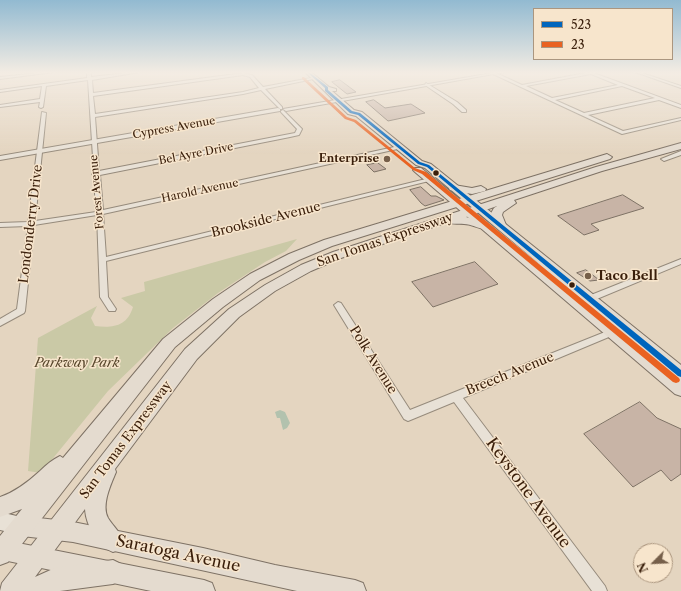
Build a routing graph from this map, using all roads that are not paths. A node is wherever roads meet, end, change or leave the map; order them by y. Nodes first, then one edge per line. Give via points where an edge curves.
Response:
1 (341, 99) edge
2 (42, 100) joint
3 (91, 100) edge
4 (200, 100) edge
5 (273, 100) edge
6 (338, 100) edge
7 (450, 100) edge
8 (550, 100) edge
9 (655, 100) edge
10 (660, 100) edge
11 (0, 106) edge
12 (681, 107) edge
13 (282, 110) junction
14 (464, 111) dead end
15 (583, 115) junction
16 (92, 116) junction
17 (681, 119) edge
18 (681, 137) edge
19 (93, 142) junction
20 (681, 146) edge
21 (399, 148) junction
22 (40, 151) junction
23 (681, 153) edge
24 (0, 158) edge
25 (664, 159) dead end
26 (419, 163) junction
27 (96, 174) junction
28 (430, 180) junction
29 (527, 181) junction
30 (547, 186) junction
31 (462, 201) junction
32 (100, 213) junction
33 (32, 224) junction
34 (0, 225) edge
35 (500, 225) junction
36 (486, 226) junction
37 (404, 233) junction
38 (102, 260) junction
39 (681, 261) edge
40 (564, 290) junction
41 (589, 299) junction
42 (338, 304) dead end
43 (112, 309) dead end
44 (0, 323) edge
45 (613, 332) junction
46 (646, 345) junction
47 (681, 374) edge
48 (681, 389) edge
49 (456, 396) junction
50 (408, 416) joint
51 (124, 442) junction
52 (80, 452) junction
53 (0, 507) edge
54 (0, 521) edge
55 (22, 526) junction
56 (56, 531) junction
57 (113, 541) junction
58 (1, 551) edge
59 (36, 557) junction
60 (113, 572) junction
61 (10, 591) edge
62 (32, 591) edge
63 (204, 591) edge
64 (355, 591) edge
65 (600, 591) edge

1 - 21 main road via 351,112 359,114
2 - 11 street
2 - 22 street, Londonderry Drive
3 - 16 street, Forest Avenue
4 - 16 street
5 - 13 street
6 - 13 street, Cypress Avenue
7 - 14 street
8 - 15 street
9 - 15 street
10 - 12 street
13 - 19 street, Cypress Avenue
13 - 27 street, Bel Ayre Drive via 300,129 297,134
15 - 17 street via 617,132 626,133
16 - 19 street, Forest Avenue
18 - 29 highway, San Tomas Expressway
19 - 22 street, Cypress Avenue
19 - 27 street, Forest Avenue
20 - 30 highway, San Tomas Expressway
21 - 26 main road
21 - 32 street, Harold Avenue
22 - 24 street, Cypress Avenue
22 - 33 street, Londonderry Drive
23 - 25 street
26 - 28 main road via 418,169
26 - 31 main road via 428,166
27 - 32 street, Forest Avenue
28 - 31 main road
28 - 38 street, Brookside Avenue
29 - 31 highway, San Tomas Expressway
29 - 31 highway via 514,181 472,191
30 - 31 highway, San Tomas Expressway
30 - 35 highway via 533,195 501,208 496,215
31 - 35 main road
31 - 36 main road
31 - 37 highway, San Tomas Expressway
31 - 52 highway, San Tomas Expressway via 328,243 255,277 169,343
32 - 33 street, Harold Avenue
32 - 38 street, Forest Avenue
33 - 34 street, Harold Avenue
33 - 44 street, Londonderry Drive via 21,311
35 - 41 main road
36 - 37 highway via 463,220
36 - 40 main road
37 - 51 highway, San Tomas Expressway via 306,268 270,288 234,313 191,354
38 - 43 street, Forest Avenue via 104,297
39 - 41 street
40 - 41 main road
40 - 45 main road
41 - 46 main road
42 - 50 street, Polk Avenue
45 - 46 main road
45 - 48 main road
45 - 49 street, Breech Avenue
46 - 47 main road
49 - 50 street, Breech Avenue
49 - 65 street, Keystone Avenue
51 - 56 highway, San Tomas Expressway
51 - 57 highway via 110,464 96,502 97,518
52 - 53 highway via 64,462 24,496
52 - 55 highway, San Tomas Expressway
54 - 55 main road, Saratoga Avenue
55 - 56 main road, Saratoga Avenue
55 - 58 highway, San Tomas Expressway
56 - 57 main road, Saratoga Avenue
56 - 59 highway, San Tomas Expressway
57 - 64 main road, Saratoga Avenue
58 - 59 main road
59 - 60 main road
59 - 61 highway, San Tomas Expressway
60 - 62 highway via 55,580
60 - 63 main road

